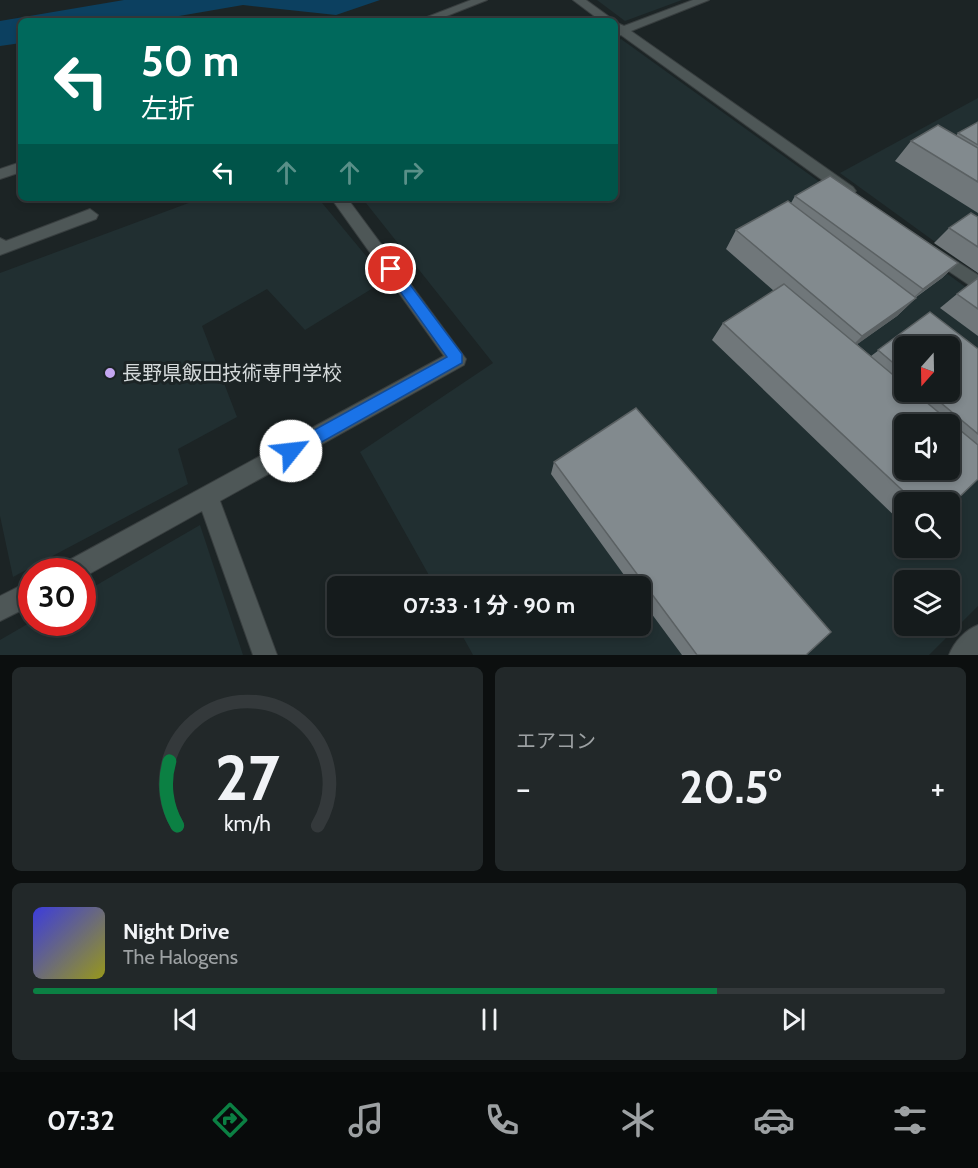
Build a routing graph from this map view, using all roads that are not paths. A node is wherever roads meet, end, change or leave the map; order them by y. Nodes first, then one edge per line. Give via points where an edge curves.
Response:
1 (481, 0) edge
2 (579, 0) edge
3 (703, 0) edge
4 (431, 18) edge
5 (605, 18) edge
6 (618, 29) edge
7 (18, 168) edge
8 (0, 174) edge
9 (341, 201) edge
10 (863, 202) edge
11 (90, 216) dead end
12 (920, 243) edge
13 (1, 248) edge
14 (978, 284) edge
15 (208, 497) junction
16 (96, 558) edge
17 (18, 599) edge
18 (0, 609) edge
19 (978, 637) edge
20 (265, 655) edge
21 (961, 655) edge

1 - 4 street
2 - 5 street
3 - 6 street
6 - 10 street
7 - 8 street
9 - 15 street via 457,358
11 - 13 street
12 - 14 street
15 - 16 street
15 - 20 street
17 - 18 street
19 - 21 street

